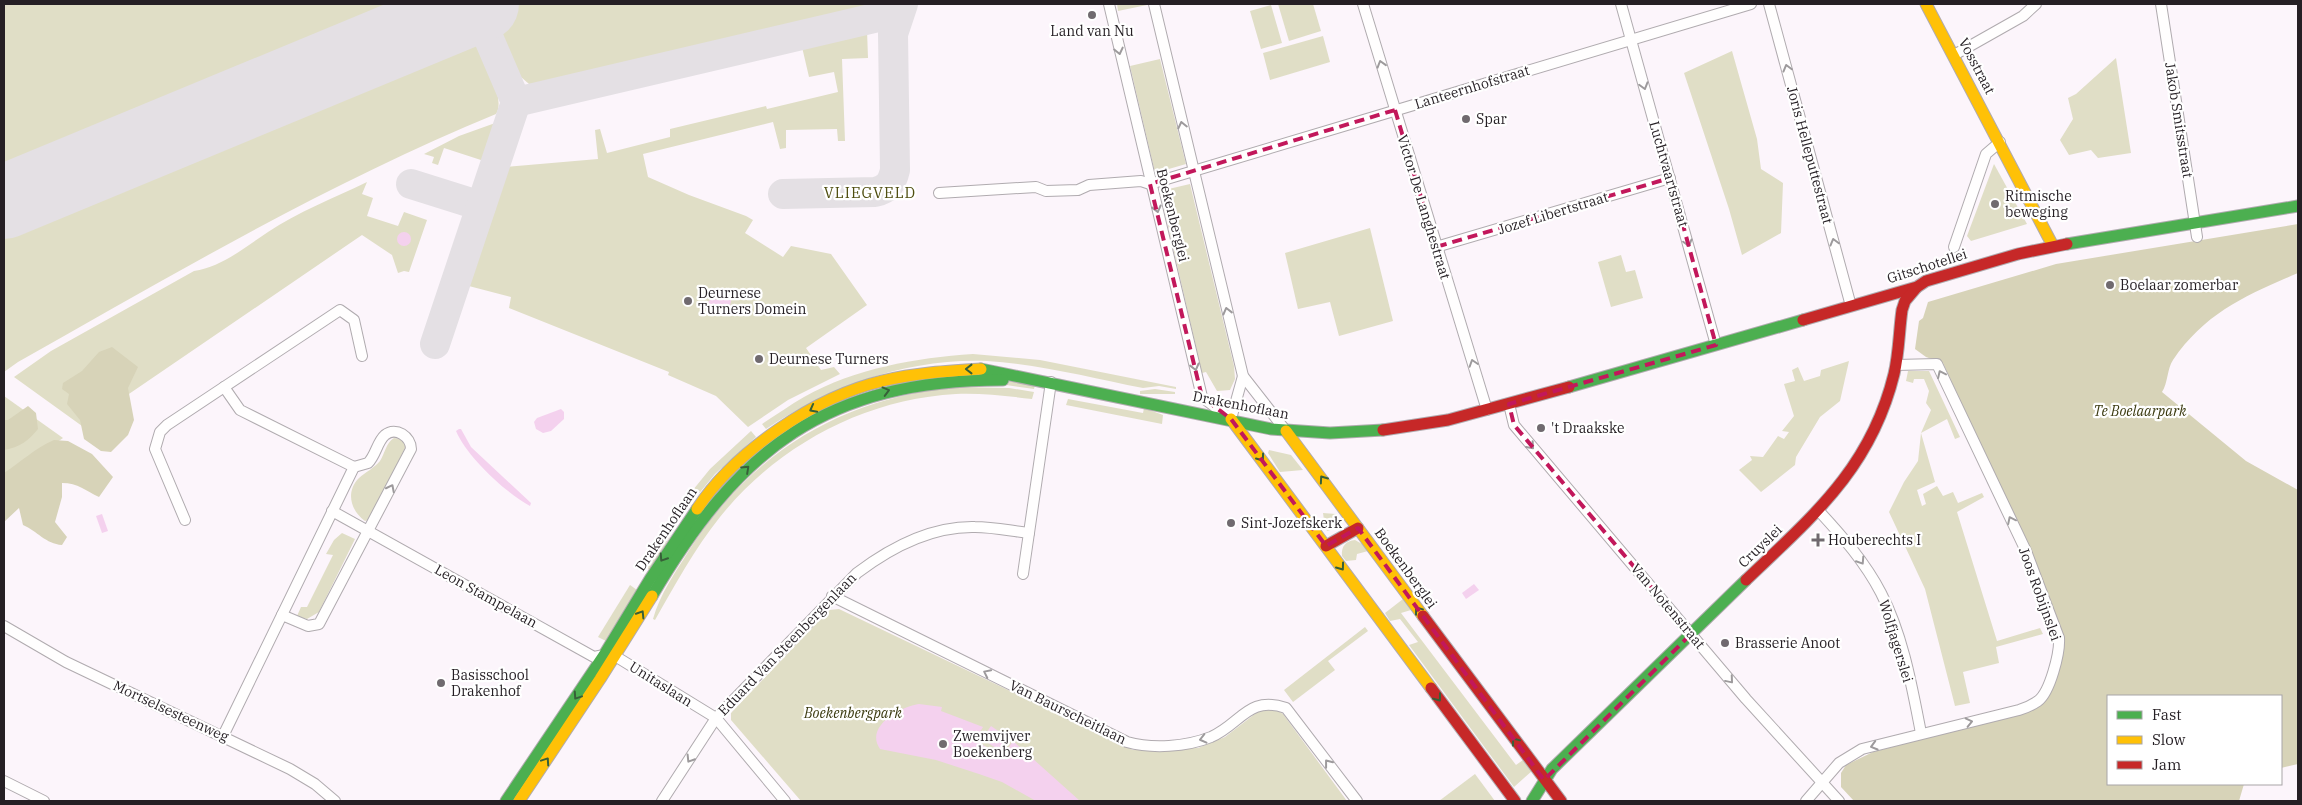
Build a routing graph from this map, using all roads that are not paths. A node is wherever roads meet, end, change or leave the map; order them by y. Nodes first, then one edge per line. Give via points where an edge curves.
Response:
1 (1109, 4) edge
2 (1154, 4) edge
3 (1363, 4) edge
4 (1621, 4) edge
5 (1751, 4) edge
6 (1769, 4) edge
7 (1926, 4) edge
8 (2036, 4) edge
9 (2161, 4) edge
10 (1630, 40) junction
11 (1954, 55) junction
12 (1395, 110) junction
13 (2000, 142) junction
14 (1193, 173) junction
15 (1670, 178) junction
16 (1150, 184) junction
17 (939, 193) dead end
18 (2298, 206) edge
19 (2195, 223) junction
20 (2197, 237) dead end
21 (2053, 246) junction
22 (1954, 247) dead end
23 (1436, 248) junction
24 (1917, 287) junction
25 (1851, 306) junction
26 (1716, 345) junction
27 (362, 356) dead end
28 (1896, 365) junction
29 (1243, 376) junction
30 (1051, 382) junction
31 (1573, 386) joint
32 (224, 388) junction
33 (1509, 404) junction
34 (1487, 410) junction
35 (1231, 420) junction
36 (1286, 431) junction
37 (354, 467) junction
38 (1818, 510) junction
39 (332, 511) junction
40 (185, 520) dead end
41 (1358, 528) junction
42 (369, 532) junction
43 (1029, 533) junction
44 (1326, 546) junction
45 (1023, 574) dead end
46 (832, 596) junction
47 (282, 615) junction
48 (4, 626) edge
49 (1691, 634) junction
50 (610, 655) junction
51 (716, 718) junction
52 (1921, 733) junction
53 (223, 736) junction
54 (1544, 780) junction
55 (4, 781) edge
56 (1821, 783) junction
57 (44, 801) edge
58 (335, 801) edge
59 (506, 801) edge
60 (519, 801) edge
61 (662, 801) edge
62 (785, 801) edge
63 (1357, 801) edge
64 (1515, 801) edge
65 (1532, 801) edge
66 (1560, 801) edge
67 (1806, 801) edge
68 (1839, 801) edge

1 -> 16 street, Boekenberglei
14 -> 2 street, Boekenberglei
12 -> 3 street, Victor De Langhestraat
4 - 10 street, Luchtvaartstraat
5 - 10 street, Lanteernhofstraat
25 -> 6 street, Joris Helleputtestraat
7 - 11 street, Vosstraat
8 - 11 street via 2023,16
9 - 19 street, Jakob Smitsstraat
10 - 12 street, Lanteernhofstraat
10 -> 15 street, Luchtvaartstraat
11 - 13 street, Vosstraat
12 - 14 street, Lanteernhofstraat
12 - 23 street, Victor De Langhestraat
13 - 21 street, Vosstraat
13 - 22 street via 1986,154
14 - 16 street, Lanteernhofstraat
29 -> 14 street, Boekenberglei
15 - 23 street, Jozef Libertstraat
15 -> 26 street, Luchtvaartstraat
16 - 17 street, Lanteernhofstraat via 1141,181 1089,185 1078,190 1046,191 1036,187
16 -> 35 street, Boekenberglei via 1202,397
18 - 19 street, Gitschotellei
19 - 20 street, Jakob Smitsstraat
19 - 21 street, Gitschotellei
21 - 24 street, Gitschotellei via 1926,281
34 -> 23 street, Victor De Langhestraat
24 - 25 street, Gitschotellei
24 - 28 street, Cruyslei via 1903,305
25 - 26 street, Gitschotellei
26 - 31 street, Gitschotellei
27 - 32 street via 354,320 340,310
28 - 38 street, Cruyslei via 1887,401 1870,440 1842,484
52 -> 28 street, Joos Robijnslei via 2019,710 2038,701 2046,691 2059,644 2026,551 1937,364
29 - 35 street, Boekenberglei
29 - 36 street, Boekenberglei
30 - 35 street, Drakenhoflaan
30 - 43 street
30 - 50 street, Drakenhoflaan via 986,379 910,385 884,390 827,412 794,431 750,465 707,511
31 - 33 street, Drakenhoflaan
32 - 37 street via 240,410
32 - 40 street via 167,425 156,440 155,449
33 - 34 street, Drakenhoflaan
33 -> 49 street, Van Notenstraat via 1514,425
34 - 36 street, Drakenhoflaan via 1394,429 1349,433
35 - 36 street, Drakenhoflaan
35 -> 44 street, Boekenberglei
41 -> 36 street, Boekenberglei
37 - 39 street
42 -> 37 street via 411,444 406,436 390,432 368,463
38 - 49 street, Cruyslei
38 -> 52 street, Wolfjagerslei via 1854,550 1882,595 1902,650
39 - 42 street, Leon Stampelaan
39 - 47 street
41 - 44 street
54 -> 41 street, Boekenberglei
42 - 47 street via 319,624 308,626
42 - 50 street, Leon Stampelaan via 594,657
43 - 45 street
43 - 46 street, Eduard Van Steenbergenlaan via 974,527 926,535 878,557
44 -> 64 street, Boekenberglei
46 - 51 street, Eduard Van Steenbergenlaan
63 -> 46 street, Van Baurscheitlaan via 1286,708 1258,705 1211,736 1142,746 1127,742
47 - 53 street
48 - 53 street, Mortselsesteenweg via 66,662
49 - 54 street, Cruyslei
49 -> 56 street, Van Notenstraat
50 - 51 street, Unitaslaan
50 -> 59 street, Drakenhoflaan
60 -> 50 street, Drakenhoflaan
51 -> 61 street, Eduard Van Steenbergenlaan
51 - 62 street, Unitaslaan
52 -> 56 street, Joos Robijnslei via 1853,753 1838,763
53 - 58 street, Mortselsesteenweg via 304,776
54 - 65 street
54 - 66 street, Boekenberglei
55 - 57 street
56 - 67 street, Joos Robijnslei
56 - 68 street, Van Notenstraat

